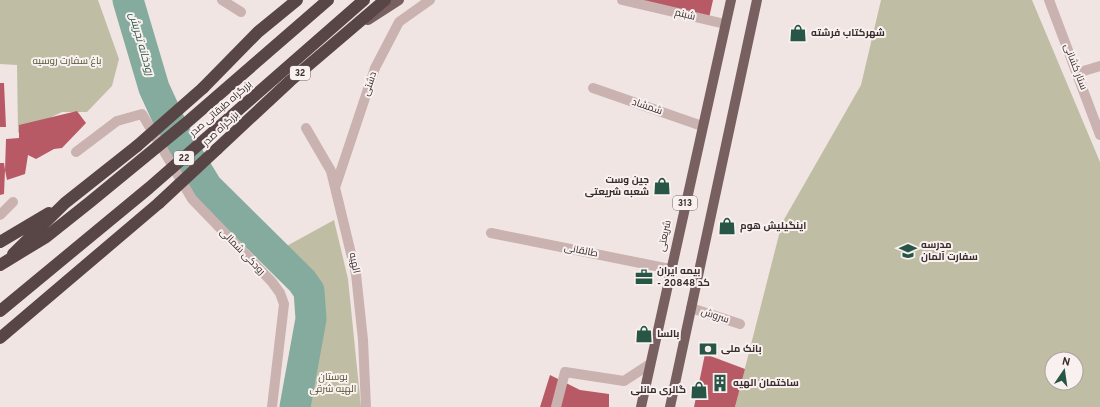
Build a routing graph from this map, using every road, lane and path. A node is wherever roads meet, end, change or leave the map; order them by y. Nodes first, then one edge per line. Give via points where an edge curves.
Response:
1 (222, 0) edge
2 (297, 0) edge
3 (328, 0) edge
4 (364, 0) edge
5 (385, 0) edge
6 (399, 0) edge
7 (430, 0) edge
8 (622, 0) edge
9 (731, 0) edge
10 (757, 0) edge
11 (1049, 0) edge
12 (241, 12) dead end
13 (725, 24) junction
14 (340, 39) junction
15 (1100, 66) edge
16 (1077, 73) junction
17 (593, 88) dead end
18 (702, 126) junction
19 (306, 128) dead end
20 (1100, 135) edge
21 (76, 152) dead end
22 (336, 185) junction
23 (13, 202) dead end
24 (65, 203) junction
25 (0, 215) edge
26 (491, 233) dead end
27 (0, 242) edge
28 (0, 266) edge
29 (670, 268) junction
30 (691, 308) junction
31 (0, 311) edge
32 (740, 324) dead end
33 (0, 338) edge
34 (650, 364) junction
35 (272, 407) edge
36 (366, 407) edge
37 (556, 407) edge
38 (641, 407) edge
39 (670, 407) edge

1 - 12 street
2 - 24 highway, bridge via 258,32 203,88 137,146
3 - 28 highway, بزرگراه طبقاتی صدر / 22, bridge via 191,119 90,202 46,236
4 - 31 highway, بزرگراه طبقاتی صدر / 22, bridge via 149,188
5 - 14 highway, بزرگراه صدر / 32
6 - 14 main road
7 - 22 street, دشتی via 399,22 375,68
8 - 13 street, شبنم
9 - 13 main road, شریعتی / 313
10 - 30 main road, 313
11 - 16 street, ستار کشانی
13 - 18 main road, شریعتی / 313
14 - 33 highway, بزرگراه صدر / 32, bridge via 159,203
15 - 16 street
16 - 20 street, ستار کشانی
17 - 18 street, شمشاد
18 - 29 main road, شریعتی / 313
19 - 22 street, الهیه via 327,162
21 - 35 street, رودکی شمالی via 117,121 142,114 192,199 280,292 284,315
22 - 36 street, الهیه via 359,293
23 - 25 street
24 - 27 highway
24 - 28 highway
26 - 29 street, طالقانی
29 - 34 main road, شریعتی / 313
30 - 32 street, سروش
30 - 39 main road, 313
34 - 37 street via 624,381 565,372
34 - 38 main road, شریعتی / 313

